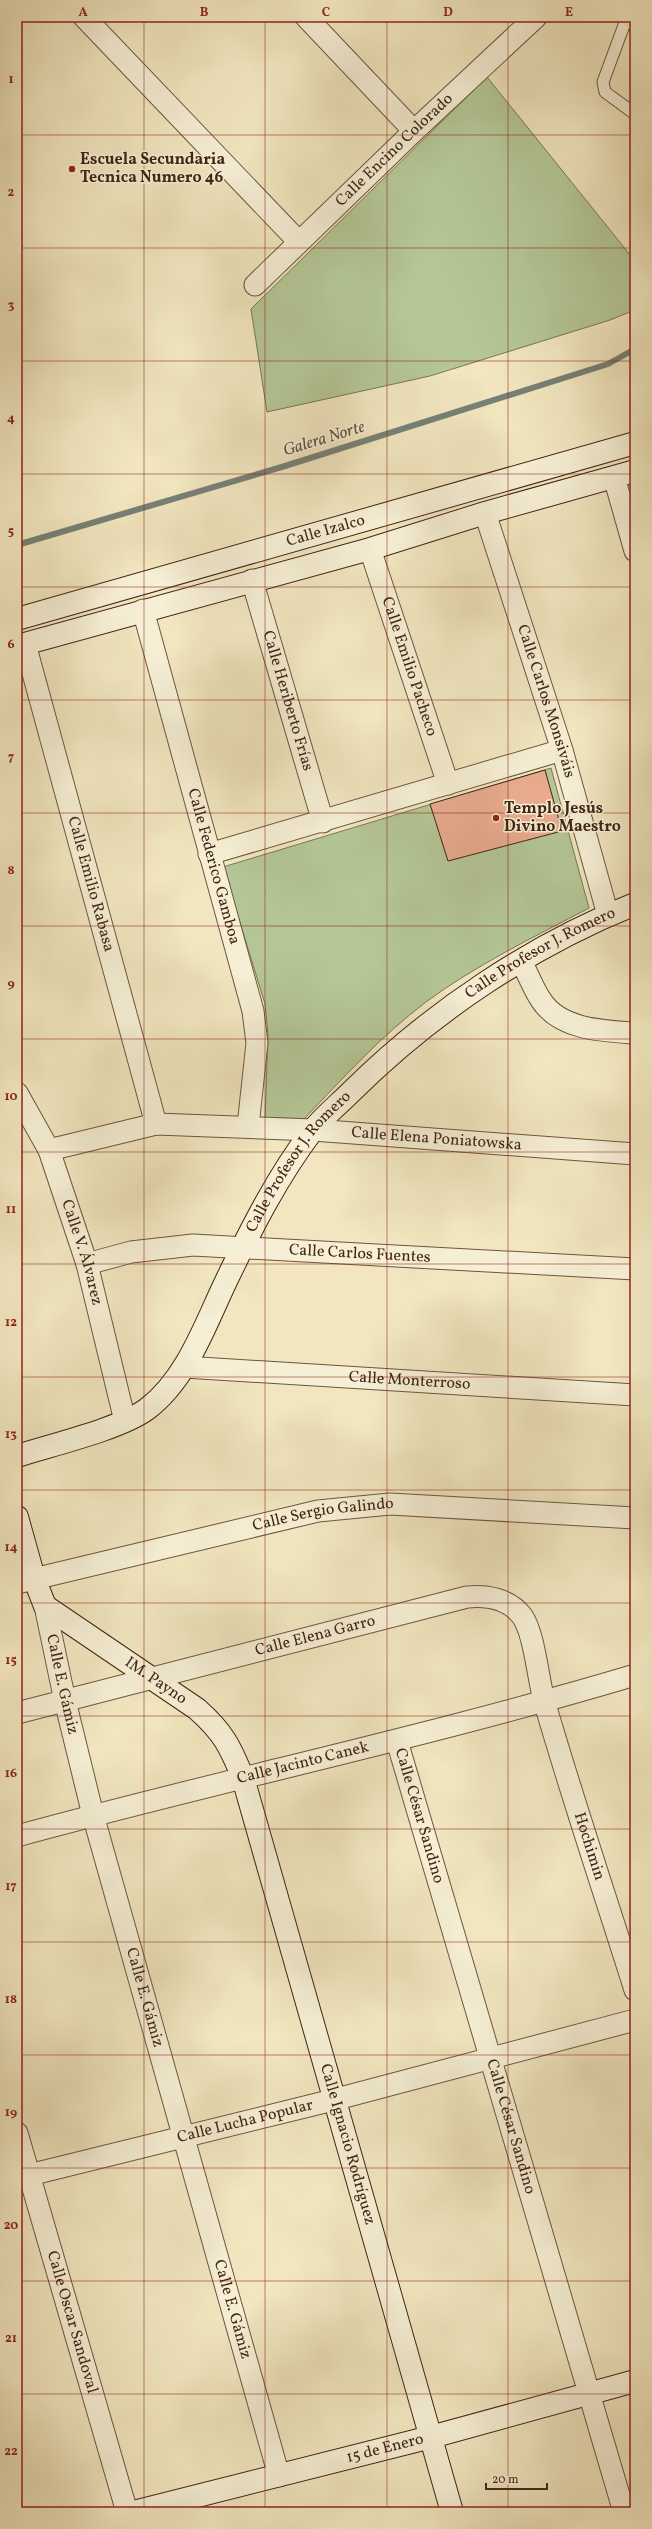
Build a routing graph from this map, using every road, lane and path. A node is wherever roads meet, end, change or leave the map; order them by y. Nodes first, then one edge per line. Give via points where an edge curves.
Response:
1 (84, 17) edge
2 (306, 17) edge
3 (536, 17) edge
4 (627, 17) edge
5 (632, 17) edge
6 (635, 20) edge
7 (635, 114) edge
8 (414, 131) junction
9 (298, 241) junction
10 (255, 285) dead end
11 (635, 443) edge
12 (635, 471) edge
13 (614, 477) junction
14 (485, 513) junction
15 (370, 549) junction
16 (635, 551) edge
17 (252, 580) junction
18 (143, 610) junction
19 (17, 619) edge
20 (21, 645) edge
21 (562, 750) junction
22 (448, 784) junction
23 (323, 822) junction
24 (209, 854) junction
25 (635, 904) edge
26 (608, 915) junction
27 (521, 961) junction
28 (635, 1033) edge
29 (17, 1093) edge
30 (156, 1124) junction
31 (248, 1126) junction
32 (313, 1130) junction
33 (49, 1150) junction
34 (635, 1154) edge
35 (242, 1249) junction
36 (87, 1264) junction
37 (635, 1269) edge
38 (184, 1367) junction
39 (635, 1395) edge
40 (125, 1421) junction
41 (17, 1456) edge
42 (17, 1517) edge
43 (635, 1518) edge
44 (25, 1581) edge
45 (45, 1606) junction
46 (635, 1675) edge
47 (155, 1678) junction
48 (65, 1701) junction
49 (544, 1702) junction
50 (17, 1713) edge
51 (397, 1741) junction
52 (243, 1778) junction
53 (93, 1815) junction
54 (17, 1836) edge
55 (635, 1990) edge
56 (635, 2020) edge
57 (491, 2057) junction
58 (333, 2100) junction
59 (17, 2133) edge
60 (183, 2138) junction
61 (23, 2176) edge
62 (635, 2381) edge
63 (589, 2394) junction
64 (431, 2437) junction
65 (278, 2476) junction
66 (127, 2512) edge
67 (134, 2512) edge
68 (452, 2512) edge
69 (624, 2512) edge

1 - 9 street
2 - 8 street
3 - 8 street, Calle Encino Colorado
4 - 7 lane via 603,82 605,92
5 - 6 main road
8 - 9 street, Calle Encino Colorado
9 - 10 street, Calle Encino Colorado
11 - 19 main road, Calle Izalco
12 - 13 main road, Calle Izalco
13 - 14 main road, Calle Izalco
13 - 16 street
14 - 15 main road, Calle Izalco
14 - 21 street, Calle Carlos Monsiváis
15 - 17 main road, Calle Izalco
15 - 22 street, Calle Emilio Pacheco
17 - 18 main road, Calle Izalco
17 - 23 street, Calle Heriberto Frías
18 - 20 main road, Calle Izalco
18 - 24 street, Calle Federico Gamboa
20 - 30 street, Calle Emilio Rabasa
21 - 22 street
21 - 26 street, Calle Carlos Monsiváis
22 - 23 street
23 - 24 street
24 - 31 street, Calle Federico Gamboa via 253,1011 257,1043
25 - 26 main road, Calle Profesor J. Romero
26 - 27 main road, Calle Profesor J. Romero
27 - 28 street via 542,1002 558,1016 571,1023 597,1030
27 - 32 main road, Calle Profesor J. Romero via 448,1007 386,1057
29 - 33 street, Calle V. Álvarez
30 - 31 street, Calle Elena Poniatowska
30 - 33 street, Calle Elena Poniatowska
31 - 32 street, Calle Elena Poniatowska
32 - 34 street, Calle Elena Poniatowska
32 - 35 main road, Calle Profesor J. Romero via 273,1191
33 - 36 street, Calle V. Álvarez
35 - 36 street, Calle Carlos Fuentes via 193,1245 161,1247
35 - 37 street, Calle Carlos Fuentes
35 - 38 main road, Calle Profesor J. Romero
36 - 40 street, Calle V. Álvarez
38 - 39 street, Calle Monterroso
38 - 40 main road, Calle Profesor J. Romero via 164,1394 146,1410
40 - 41 main road, Calle Profesor J. Romero
42 - 44 main road, Calle E. Gámiz
43 - 44 street, Calle Sergio Galindo via 390,1504 356,1506 318,1511
44 - 45 main road, Calle E. Gámiz
45 - 47 main road, IM. Payno
45 - 48 street, Calle E. Gámiz
46 - 49 street, Calle Jacinto Canek
47 - 48 street, Calle Elena Garro
47 - 49 street, Calle Elena Garro via 467,1597 488,1596 510,1605 526,1623
47 - 52 main road, IM. Payno via 215,1725 228,1742
48 - 50 street, Calle Elena Garro
48 - 53 street, Calle E. Gámiz
49 - 51 street, Calle Jacinto Canek
49 - 55 street, Hochimin
51 - 52 street, Calle Jacinto Canek
51 - 57 street, Calle César Sandino
52 - 53 street, Calle Jacinto Canek
52 - 58 main road, Calle Ignacio Rodríguez
53 - 54 street, Calle Jacinto Canek
53 - 60 street, Calle E. Gámiz
56 - 57 street, Calle Lucha Popular
57 - 58 street, Calle Lucha Popular
57 - 63 street, Calle César Sandino
58 - 60 street, Calle Lucha Popular
58 - 64 main road, Calle Ignacio Rodríguez via 367,2208
59 - 61 street, Calle Oscar Sandoval
60 - 61 street, Calle Lucha Popular
60 - 65 street, Calle E. Gámiz
61 - 66 street, Calle Oscar Sandoval
62 - 63 main road, 15 de Enero
63 - 64 main road, 15 de Enero
63 - 69 street, Calle César Sandino
64 - 65 main road, 15 de Enero
64 - 68 main road, Calle Ignacio Rodríguez
65 - 67 main road, 15 de Enero

